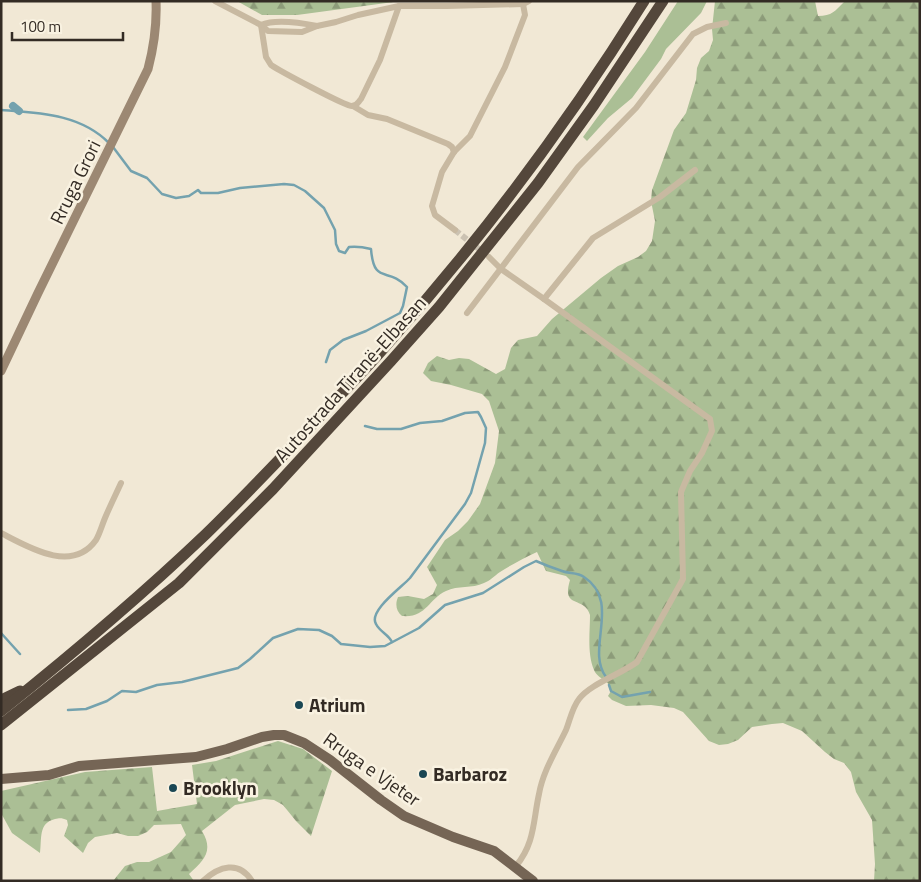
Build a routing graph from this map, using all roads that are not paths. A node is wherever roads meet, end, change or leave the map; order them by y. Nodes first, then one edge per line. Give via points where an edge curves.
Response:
1 (156, 1) edge
2 (216, 1) edge
3 (644, 1) edge
4 (663, 1) edge
5 (526, 2) edge
6 (399, 6) junction
7 (726, 23) dead end
8 (261, 25) junction
9 (353, 106) junction
10 (454, 152) junction
11 (695, 170) dead end
12 (455, 230) tunnel mouth
13 (488, 257) tunnel mouth
14 (501, 269) junction
15 (544, 299) junction
16 (467, 313) dead end
17 (1, 371) edge
18 (121, 483) dead end
19 (1, 533) edge
20 (31, 687) junction
21 (1, 700) edge
22 (1, 711) edge
23 (1, 725) edge
24 (1, 779) edge
25 (516, 866) junction
26 (204, 881) edge
27 (252, 881) edge
28 (534, 881) edge

1 - 17 main road, Rruga Grori via 157,20 148,69
2 - 8 street
3 - 20 highway, Autostrada Tiranë-Elbasan via 526,172 383,350 204,536
4 - 23 highway, Autostrada Tiranë-Elbasan via 526,199 439,308 352,404 273,489 178,583
5 - 6 street
5 - 10 street via 525,15 505,67 470,136
6 - 8 street via 302,32 268,31
6 - 9 street via 380,60 361,99
7 - 14 street via 693,34 636,108 578,167
8 - 9 street via 266,57 271,65 339,102
9 - 10 street via 368,115 406,126 448,144
10 - 12 street via 442,172 432,206 435,215
11 - 15 street via 660,197 593,238
13 - 14 street
14 - 15 street
14 - 16 street
15 - 25 street via 710,419 712,431 681,492 683,579 637,662 579,698 543,777 527,850
18 - 19 street via 96,539 76,554 68,557 39,552
20 - 21 highway
20 - 22 highway, Autostrada Tiranë-Elbasan
24 - 25 main road, Rruga e Vjeter via 49,775 79,766 196,757 262,737 284,735 304,743 330,760 404,816 494,851
25 - 28 main road, Rruga e Vjeter
26 - 27 street via 225,867 242,870

